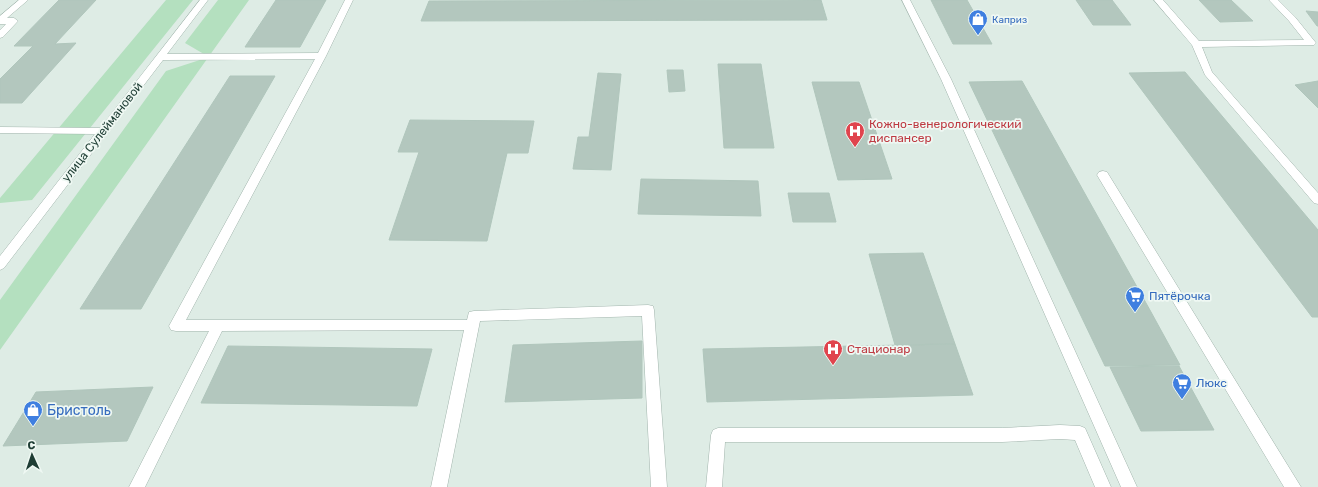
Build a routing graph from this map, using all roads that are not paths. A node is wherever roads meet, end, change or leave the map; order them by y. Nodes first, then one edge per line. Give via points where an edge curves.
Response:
1 (24, 0) edge
2 (204, 0) edge
3 (349, 0) edge
4 (906, 0) edge
5 (1158, 0) edge
6 (1273, 0) edge
7 (0, 20) edge
8 (0, 35) edge
9 (1196, 44) junction
10 (1315, 46) edge
11 (321, 56) junction
12 (160, 57) junction
13 (0, 130) edge
14 (103, 131) junction
15 (1103, 175) dead end
16 (1318, 200) edge
17 (0, 265) edge
18 (218, 326) junction
19 (472, 326) junction
20 (137, 487) edge
21 (439, 487) edge
22 (659, 487) edge
23 (714, 487) edge
24 (1103, 487) edge
25 (1129, 487) edge
26 (1293, 487) edge

1 - 7 street
2 - 12 street, улица Сулеймановой
3 - 11 street
4 - 25 street via 946,79
5 - 9 street
6 - 10 street
7 - 8 street via 14,21
9 - 10 street
9 - 16 street via 1208,73
11 - 12 street
11 - 18 street via 176,326
12 - 14 street, улица Сулеймановой
13 - 14 street
14 - 17 street, улица Сулеймановой
15 - 26 street
18 - 19 street
18 - 20 street
19 - 21 street
19 - 22 street via 474,316 648,310
23 - 24 street via 718,435 1002,435 1060,432 1080,433

